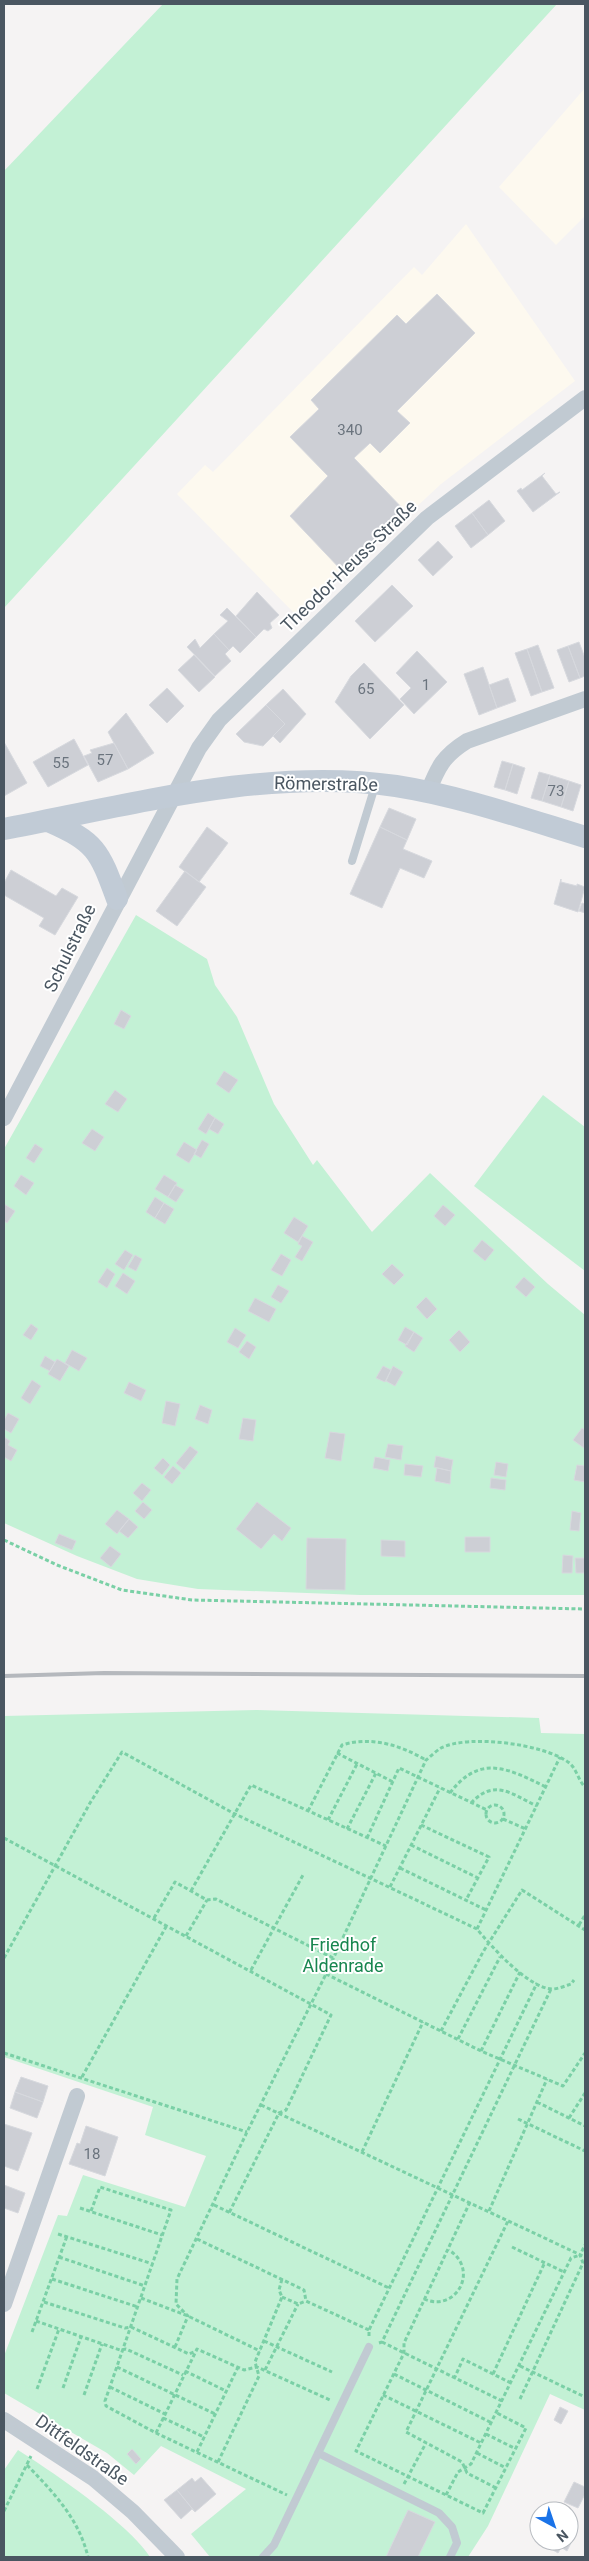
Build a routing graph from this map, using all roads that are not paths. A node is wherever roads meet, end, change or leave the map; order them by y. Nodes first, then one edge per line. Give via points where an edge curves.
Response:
1 (585, 398) edge
2 (585, 699) edge
3 (375, 784) junction
4 (428, 792) junction
5 (174, 796) junction
6 (48, 821) junction
7 (4, 829) edge
8 (585, 837) edge
9 (352, 861) dead end
10 (117, 899) junction
11 (4, 1118) edge
12 (78, 2096) road end
13 (4, 2304) edge
14 (369, 2347) road end
15 (4, 2420) edge
16 (318, 2453) junction
17 (170, 2555) edge
18 (263, 2557) edge
19 (450, 2557) edge

1 - 5 street, Theodor-Heuss-Straße via 428,518 245,693 219,720 199,748
2 - 4 street via 467,741 440,763
3 - 4 street, Römerstraße
3 - 5 street, Römerstraße via 290,780
3 - 9 lane
4 - 8 street, Römerstraße
5 - 6 street, Römerstraße
5 - 10 street, Schulstraße
6 - 7 street, Römerstraße
6 - 10 street via 77,834 92,846 101,858
10 - 11 street, Schulstraße
12 - 13 street
14 - 16 lane
15 - 17 street, Dittfeldstraße via 94,2478 133,2512
16 - 18 lane via 274,2544
16 - 19 lane via 439,2513 452,2527 457,2543

